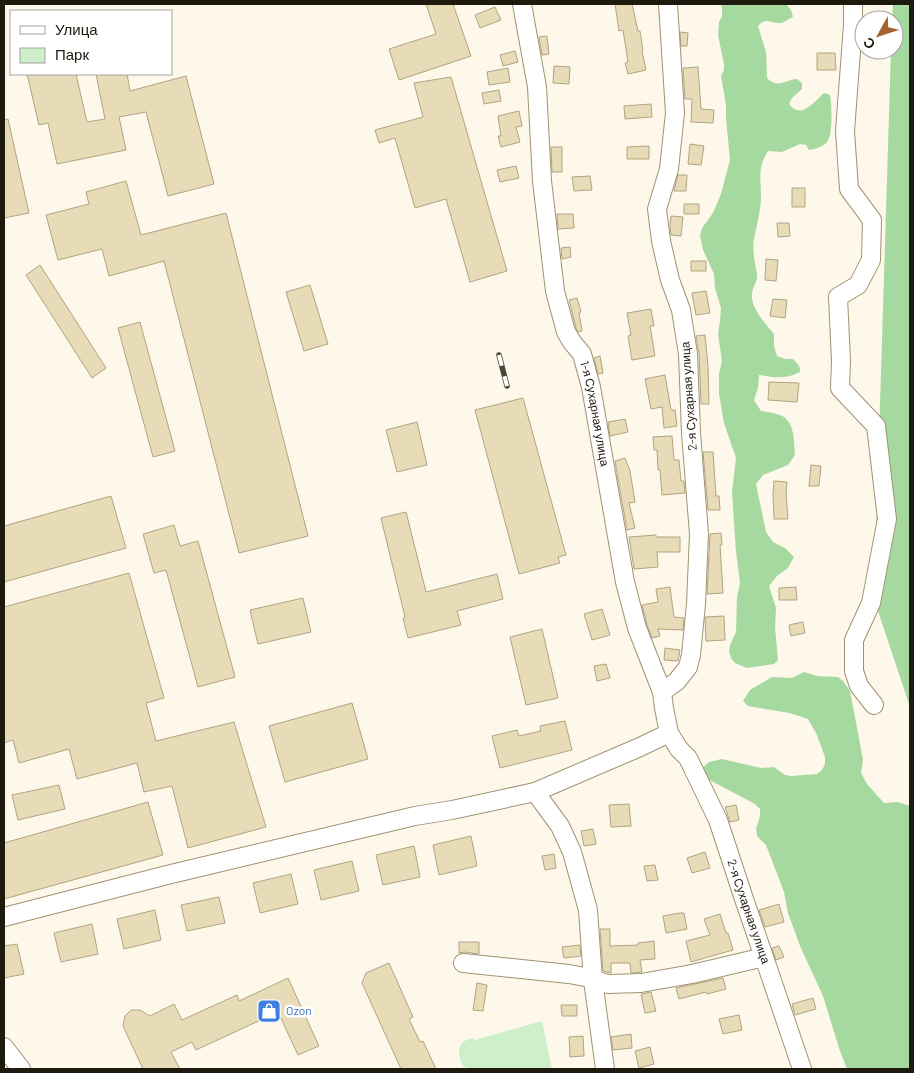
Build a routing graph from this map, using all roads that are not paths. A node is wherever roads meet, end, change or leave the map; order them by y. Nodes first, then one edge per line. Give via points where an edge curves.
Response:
1 (522, 4) edge
2 (668, 4) edge
3 (853, 4) edge
4 (662, 692) junction
5 (874, 706) dead end
6 (669, 733) junction
7 (535, 792) junction
8 (4, 917) edge
9 (764, 957) junction
10 (462, 963) dead end
11 (593, 980) junction
12 (4, 1047) edge
13 (20, 1069) edge
14 (605, 1069) edge
15 (802, 1069) edge

1 - 4 street, 1-я Сухарная улица via 537,87 542,181 555,291 566,332 582,354 599,429 625,582 637,628
2 - 4 street, 2-я Сухарная улица via 674,113 669,169 657,209 661,241 681,310 688,354 699,534 691,655 688,667
3 - 5 street via 845,131 849,189 872,220 871,260 858,285 838,297 840,388 876,426 887,519 871,603 854,640 854,671 859,686
4 - 6 street, 1-я Сухарная улица
6 - 7 street
6 - 9 street, 2-я Сухарная улица via 688,758 718,820
7 - 8 street via 406,818
7 - 11 street via 560,826 572,852 588,910
9 - 11 street via 641,983 608,984
9 - 15 street, 2-я Сухарная улица
10 - 11 street via 569,974
11 - 14 street
12 - 13 street

